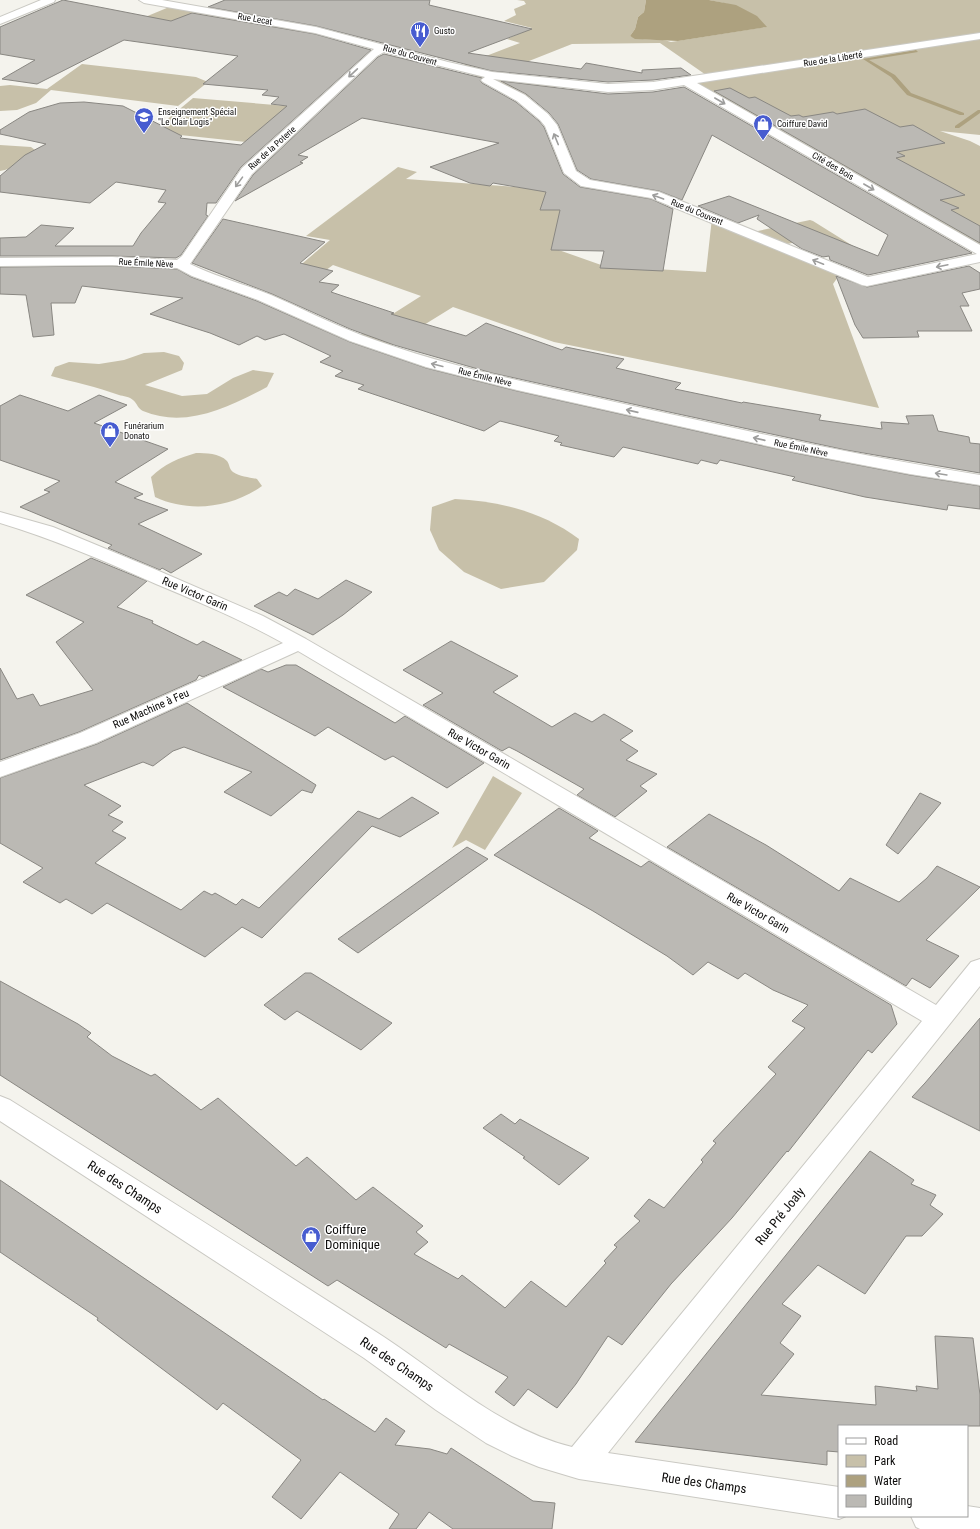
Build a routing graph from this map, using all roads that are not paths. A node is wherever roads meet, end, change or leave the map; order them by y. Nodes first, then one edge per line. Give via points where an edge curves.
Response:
1 (36, 0) edge
2 (50, 0) edge
3 (144, 0) edge
4 (0, 14) edge
5 (0, 21) edge
6 (980, 36) edge
7 (365, 43) joint
8 (382, 48) junction
9 (455, 68) junction
10 (686, 81) junction
11 (980, 251) edge
12 (980, 258) edge
13 (0, 262) edge
14 (180, 264) junction
15 (980, 480) edge
16 (0, 517) edge
17 (299, 643) junction
18 (0, 770) edge
19 (980, 968) edge
20 (939, 1019) junction
21 (0, 1107) edge
22 (579, 1464) junction
23 (838, 1503) edge
24 (934, 1517) edge
25 (980, 1524) edge

1 - 4 street
2 - 5 street
3 - 7 street, Rue Lecat via 307,29
6 - 10 street, Rue de la Liberté
7 - 8 street, Rue du Couvent
8 - 9 street, Rue du Couvent
8 -> 14 street, Rue de la Poterie via 247,171 187,259
9 - 10 street, Rue du Couvent via 501,77 608,88 636,88
12 -> 9 street, Rue du Couvent via 867,282 654,195 586,183 570,173 551,125 544,117 511,92
10 -> 11 street, Cité des Bois
13 - 14 street, Rue Émile Nève
15 -> 14 street, Rue Émile Nève via 795,447 432,364 355,338
16 - 17 street, Rue Victor Garin via 46,532 145,572 256,620
17 - 18 street, Rue Machine à Feu via 88,738
17 - 20 street, Rue Victor Garin
19 - 20 street, Rue Pré Joaly
20 - 22 street, Rue Pré Joaly
21 - 22 street, Rue des Champs via 377,1350 490,1428 531,1450 558,1460
22 - 23 street, Rue des Champs
24 - 25 street

